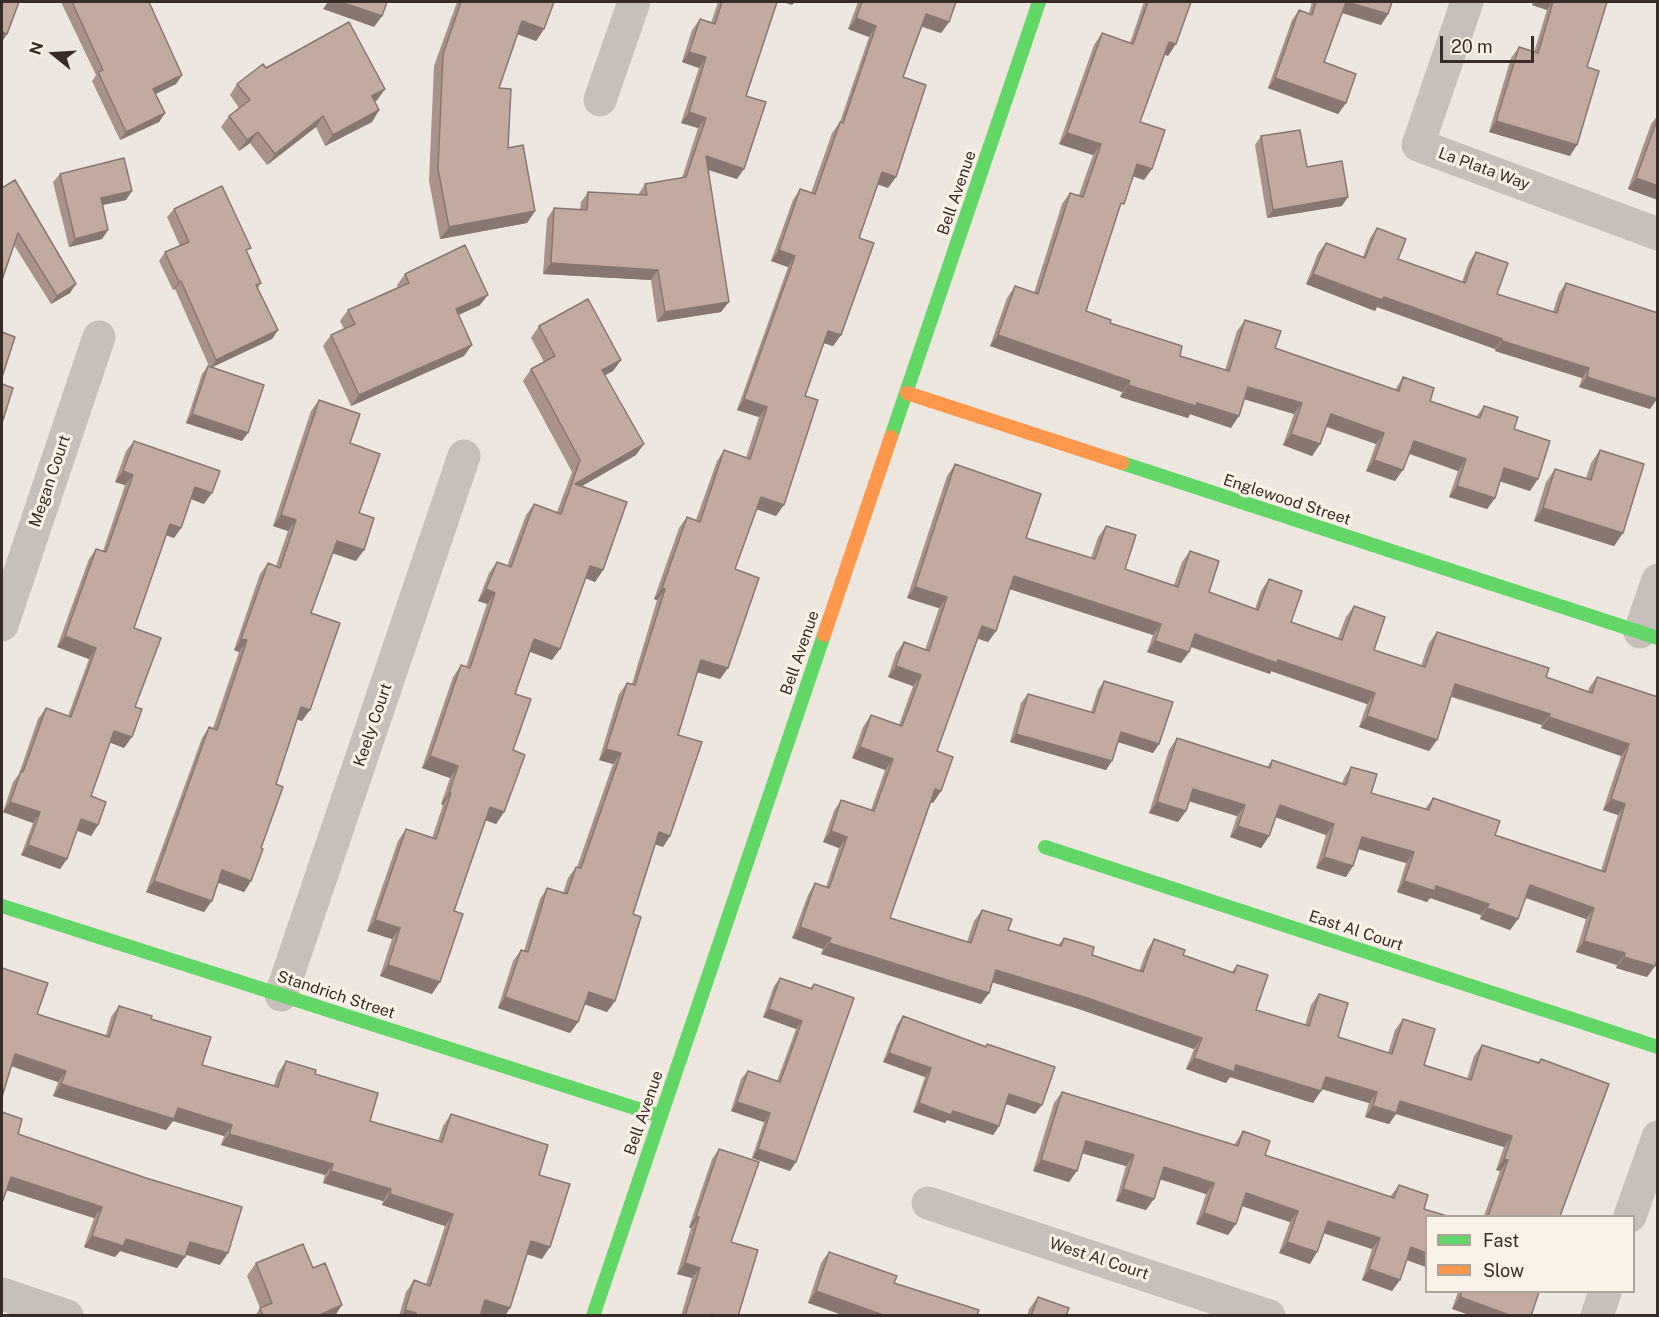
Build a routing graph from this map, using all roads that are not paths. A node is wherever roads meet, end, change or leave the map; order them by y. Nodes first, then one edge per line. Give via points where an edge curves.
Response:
1 (633, 2) edge
2 (1040, 2) edge
3 (1467, 2) edge
4 (600, 100) dead end
5 (1658, 234) edge
6 (99, 337) dead end
7 (907, 393) junction
8 (464, 456) dead end
9 (1658, 580) edge
10 (2, 625) edge
11 (1649, 635) edge
12 (1045, 847) dead end
13 (2, 906) edge
14 (281, 995) junction
15 (1658, 1047) edge
16 (660, 1116) junction
17 (1658, 1137) edge
18 (928, 1203) dead end
19 (1630, 1215) edge
20 (1605, 1293) edge
21 (2, 1294) edge
22 (67, 1316) edge
23 (593, 1316) edge
24 (1269, 1316) edge
25 (1597, 1316) edge

1 - 4 street
2 - 7 street, Bell Avenue
3 - 5 street, La Plata Way via 1418,145
6 - 10 street, Megan Court
7 - 11 street, Englewood Street
7 - 16 street, Bell Avenue
8 - 14 street, Keely Court
9 - 11 street
12 - 15 street, East Al Court
13 - 14 street, Standrich Street
14 - 16 street, Standrich Street
16 - 23 street, Bell Avenue
17 - 19 street
18 - 24 street, West Al Court
20 - 25 street
21 - 22 street

